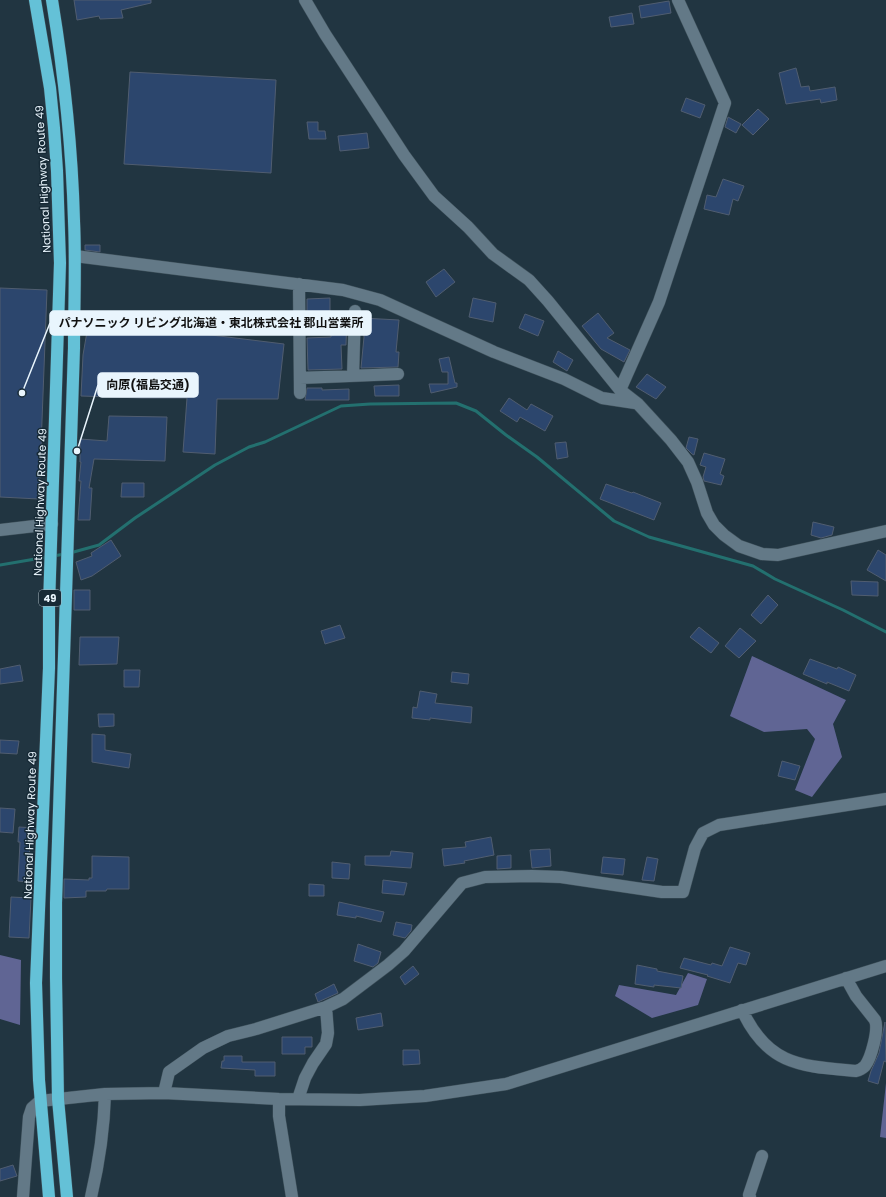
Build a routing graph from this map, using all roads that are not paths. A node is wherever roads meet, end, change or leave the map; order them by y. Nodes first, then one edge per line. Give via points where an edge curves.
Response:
1 (35, 0) edge
2 (52, 0) edge
3 (306, 0) edge
4 (678, 0) edge
5 (75, 256) junction
6 (299, 284) junction
7 (355, 311) dead end
8 (398, 374) dead end
9 (354, 376) junction
10 (300, 378) junction
11 (620, 390) junction
12 (300, 393) dead end
13 (638, 404) junction
14 (52, 524) junction
15 (0, 530) edge
16 (886, 531) edge
17 (886, 799) edge
18 (886, 966) edge
19 (846, 978) junction
20 (326, 1007) junction
21 (742, 1010) junction
22 (164, 1093) junction
23 (105, 1094) junction
24 (58, 1099) junction
25 (279, 1099) junction
26 (298, 1099) junction
27 (40, 1101) junction
28 (762, 1156) dead end
29 (24, 1197) edge
30 (49, 1197) edge
31 (67, 1197) edge
32 (91, 1197) edge
33 (292, 1197) edge
34 (750, 1197) edge

1 - 14 highway, National Highway Route 49 / 49 via 50,88 58,179 60,263
2 - 5 highway, 49 via 69,130
3 - 11 street via 325,34 404,155 434,196 493,254 529,280
4 - 11 street via 725,103 659,302
5 - 6 street
5 - 24 highway, 49 via 56,903
6 - 10 street
6 - 13 street via 343,290 380,300 494,352 564,379 602,398
7 - 9 street
8 - 9 street
9 - 10 street
10 - 12 street
11 - 13 street
13 - 16 street via 688,462 706,513 714,525 739,546 762,554 778,555
14 - 15 street
14 - 27 highway, National Highway Route 49 / 49 via 49,668 36,983
17 - 20 street via 718,825 703,833 695,848 683,892 662,892 562,877 485,877 462,883 404,952 343,999
18 - 19 street
19 - 21 street
19 - 21 street via 877,1024 870,1053 861,1070 822,1068 781,1057 759,1038
20 - 22 street via 228,1036 203,1048 169,1072
20 - 26 street via 326,1044 305,1078
21 - 26 street via 506,1084 424,1096 360,1100
22 - 23 street
22 - 25 street
23 - 24 street
23 - 32 street via 104,1123
24 - 27 street
24 - 31 highway, 49
25 - 26 street
25 - 33 street via 278,1116
27 - 29 street via 32,1108 28,1117
27 - 30 highway, National Highway Route 49 / 49
28 - 34 street

